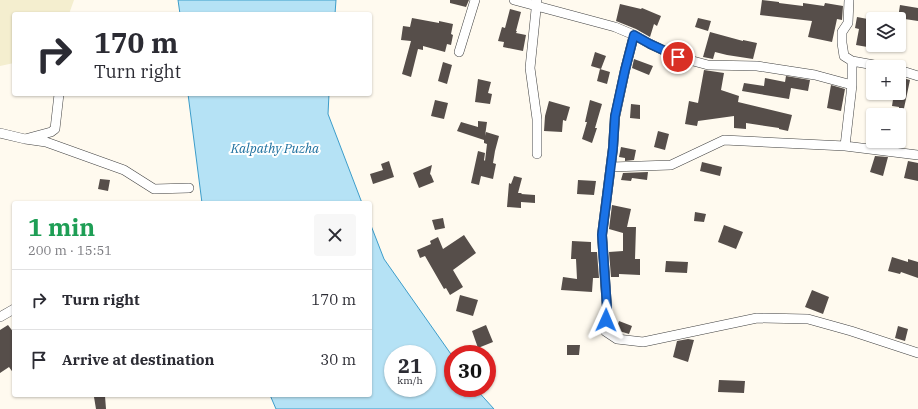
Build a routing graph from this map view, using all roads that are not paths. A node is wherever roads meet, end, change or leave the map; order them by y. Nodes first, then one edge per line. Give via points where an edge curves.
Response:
1 (475, 0) edge
2 (514, 0) edge
3 (849, 0) edge
4 (536, 3) edge
5 (634, 35) junction
6 (459, 52) dead end
7 (852, 61) junction
8 (866, 64) edge
9 (906, 72) edge
10 (918, 76) edge
11 (852, 85) junction
12 (59, 96) edge
13 (0, 133) edge
14 (25, 140) junction
15 (846, 146) junction
16 (537, 154) dead end
17 (918, 156) edge
18 (611, 167) junction
19 (189, 188) dead end
20 (12, 310) edge
21 (0, 317) edge
22 (918, 353) edge

1 - 6 street
2 - 4 street
3 - 7 street via 848,23 842,32 842,43 844,56
4 - 5 street
4 - 16 street via 530,68 537,119
5 - 11 street via 678,57 708,65 757,66 815,74
5 - 18 street via 615,116
7 - 8 street
7 - 11 street
9 - 10 street
11 - 15 street
12 - 14 street via 55,128 51,132
13 - 14 street
14 - 19 street via 46,142 124,170 154,189
15 - 17 street
15 - 18 street via 724,140 671,165
18 - 22 street via 602,235 607,308 605,331 617,339 643,342 757,318 808,319
20 - 21 street

